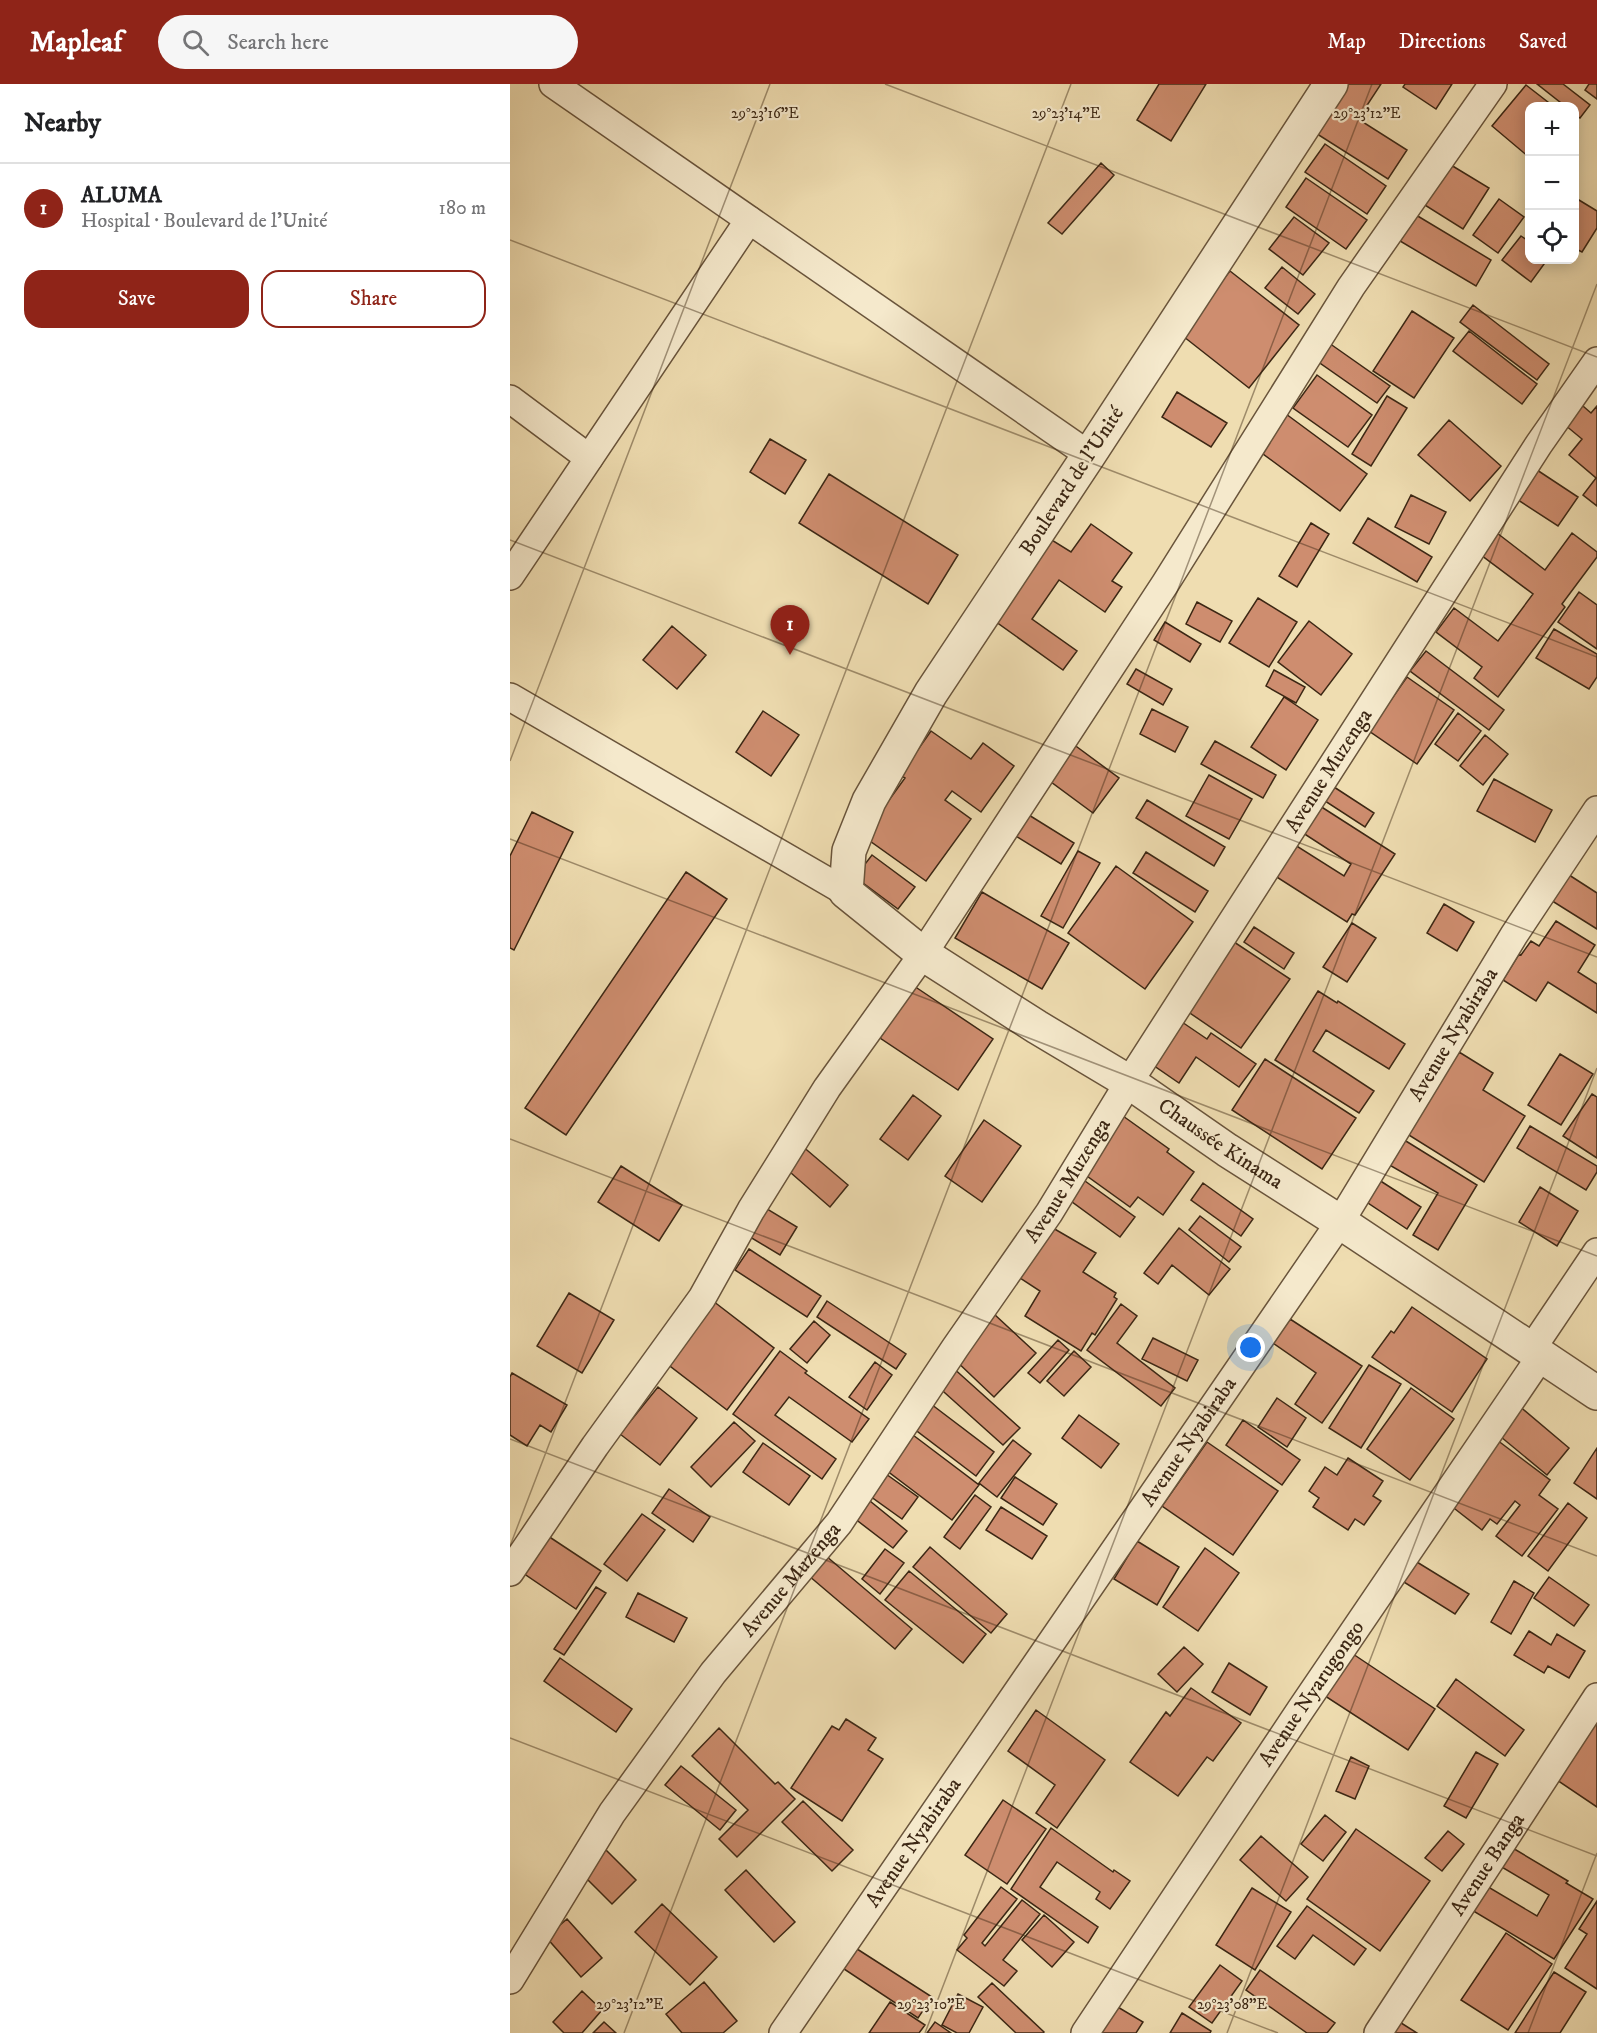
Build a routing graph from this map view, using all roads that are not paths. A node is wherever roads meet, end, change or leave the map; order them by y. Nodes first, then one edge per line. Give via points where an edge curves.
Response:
1 (553, 84) edge
2 (1331, 84) edge
3 (1492, 84) edge
4 (749, 220) junction
5 (1597, 361) edge
6 (510, 399) edge
7 (1089, 455) junction
8 (590, 458) junction
9 (510, 576) edge
10 (510, 698) edge
11 (1597, 810) edge
12 (846, 892) junction
13 (924, 954) junction
14 (1130, 1082) junction
15 (1340, 1222) junction
16 (1597, 1252) edge
17 (1536, 1353) junction
18 (1597, 1393) edge
19 (510, 1572) edge
20 (1597, 1697) edge
21 (510, 1980) edge
22 (783, 2033) edge
23 (1085, 2033) edge
24 (1378, 2033) edge

1 - 4 street
2 - 7 street, Boulevard de l'Unité
3 - 13 street via 1351,287 1165,584
4 - 7 street
4 - 8 street
5 - 14 street, Avenue Muzenga via 1539,444
6 - 8 street
7 - 12 street, Boulevard de l'Unité via 931,693 869,801 849,851
8 - 9 street
10 - 12 street
11 - 15 street, Avenue Nyabiraba via 1514,935
12 - 13 street, Chaussée Kinama
13 - 14 street, Chaussée Kinama
13 - 19 street via 827,1088 702,1298
14 - 15 street, Chaussée Kinama
14 - 21 street, Avenue Muzenga via 1049,1214 839,1523 712,1673 612,1813
15 - 17 street, Chaussée Kinama
15 - 22 street, Avenue Nyabiraba
16 - 17 street, Avenue Nyarugongo
17 - 18 street, Chaussée Kinama
17 - 23 street, Avenue Nyarugongo
20 - 24 street, Avenue Banga

